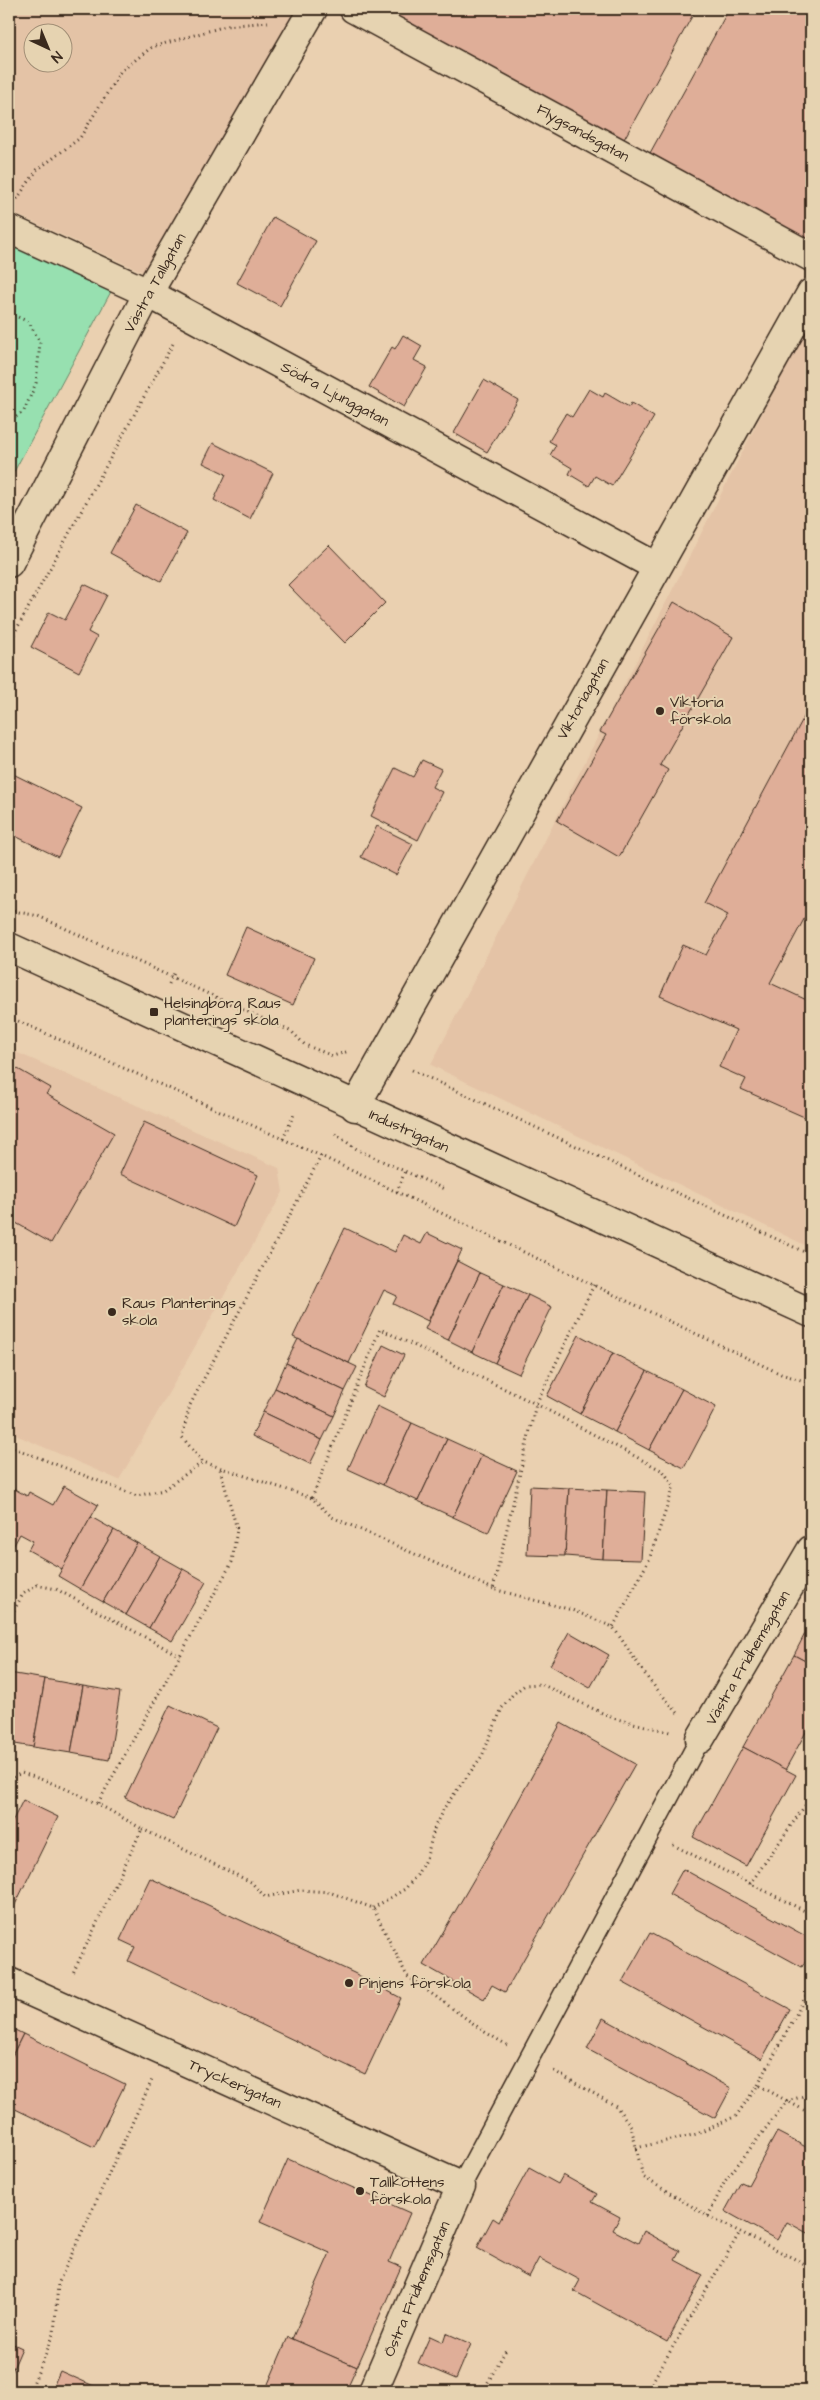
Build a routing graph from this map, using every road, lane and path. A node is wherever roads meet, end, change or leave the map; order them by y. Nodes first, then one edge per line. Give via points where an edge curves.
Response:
1 (354, 9) edge
2 (310, 13) edge
3 (11, 217) edge
4 (811, 257) edge
5 (148, 293) junction
6 (811, 293) edge
7 (9, 313) edge
8 (188, 315) junction
9 (9, 422) edge
10 (9, 563) edge
11 (657, 567) junction
12 (9, 643) edge
13 (9, 910) edge
14 (9, 947) edge
15 (174, 973) dead end
16 (172, 979) junction
17 (169, 984) dead end
18 (9, 1017) edge
19 (384, 1057) junction
20 (356, 1107) junction
21 (297, 1108) dead end
22 (327, 1129) dead end
23 (283, 1139) junction
24 (321, 1156) junction
25 (405, 1171) junction
26 (444, 1189) dead end
27 (397, 1192) junction
28 (811, 1255) edge
29 (594, 1285) junction
30 (811, 1313) edge
31 (811, 1383) edge
32 (536, 1404) junction
33 (9, 1446) edge
34 (203, 1462) junction
35 (220, 1468) junction
36 (312, 1498) junction
37 (811, 1550) edge
38 (493, 1589) junction
39 (9, 1620) edge
40 (613, 1627) junction
41 (180, 1656) junction
42 (700, 1739) junction
43 (9, 1780) edge
44 (811, 1797) edge
45 (98, 1803) junction
46 (142, 1829) junction
47 (650, 1834) junction
48 (750, 1884) junction
49 (374, 1908) junction
50 (811, 1914) edge
51 (9, 1982) edge
52 (811, 1986) edge
53 (57, 2004) junction
54 (165, 2053) junction
55 (530, 2058) junction
56 (758, 2085) junction
57 (811, 2094) edge
58 (787, 2101) junction
59 (811, 2114) edge
60 (636, 2148) junction
61 (461, 2186) junction
62 (708, 2216) junction
63 (740, 2232) junction
64 (811, 2267) edge
65 (507, 2348) dead end
66 (30, 2391) edge
67 (373, 2391) edge
68 (483, 2391) edge
69 (647, 2391) edge

1 - 4 street, Flygsandsgatan
2 - 3 path via 226,26 152,47 120,72 80,138 37,170
2 - 5 street, Västra Tallgatan
3 - 5 street, Södra Ljunggatan
5 - 8 street, Södra Ljunggatan
5 - 10 street, Västra Tallgatan
6 - 11 street, Viktoriagatan
7 - 9 path via 29,322 40,343 36,383 24,411
8 - 11 street, Södra Ljunggatan
8 - 12 path
11 - 19 street, Viktoriagatan
13 - 16 path via 38,916
14 - 20 street, Industrigatan
15 - 16 path
16 - 17 path
16 - 19 path via 292,1032 305,1044 333,1056 359,1047
18 - 23 path
19 - 20 street, Viktoriagatan
19 - 28 path
20 - 30 street, Industrigatan
21 - 23 path
22 - 25 path via 358,1150
23 - 24 path
24 - 27 path
24 - 34 path via 190,1405 182,1437
25 - 26 path
25 - 27 path
27 - 29 path
29 - 31 path via 780,1374
29 - 32 path
32 - 36 path via 380,1329
32 - 38 path
32 - 40 path via 663,1471 674,1486 649,1560
33 - 34 path via 136,1496 163,1490
34 - 35 path
35 - 36 path
35 - 41 path via 237,1529 232,1562
36 - 38 path via 332,1516
37 - 42 street, Västra Fridhemsgatan
38 - 40 path via 572,1610
39 - 41 path via 23,1594 37,1586 56,1589
40 - 42 path via 649,1680
41 - 45 path
42 - 47 lane
42 - 49 path via 612,1718 541,1684 525,1685 502,1708 482,1756 444,1808 417,1874 405,1889
43 - 45 path via 21,1773 54,1782
44 - 48 path
45 - 46 path
46 - 49 path via 251,1882 264,1897 301,1890 329,1892
46 - 53 path
47 - 48 path
47 - 55 lane
48 - 50 path
49 - 55 path via 407,1976 485,2032
51 - 53 street, Tryckerigatan
52 - 56 path
53 - 54 street, Tryckerigatan
54 - 61 street, Tryckerigatan
54 - 66 path via 58,2284 54,2334
55 - 60 path via 616,2106 631,2126
55 - 61 lane
56 - 58 path
56 - 60 path via 736,2116 697,2134
57 - 58 path
58 - 59 path
58 - 62 path via 725,2181
60 - 62 path via 643,2176
61 - 67 street, Östra Fridhemsgatan
62 - 63 path
63 - 64 path
63 - 69 path
65 - 68 path

